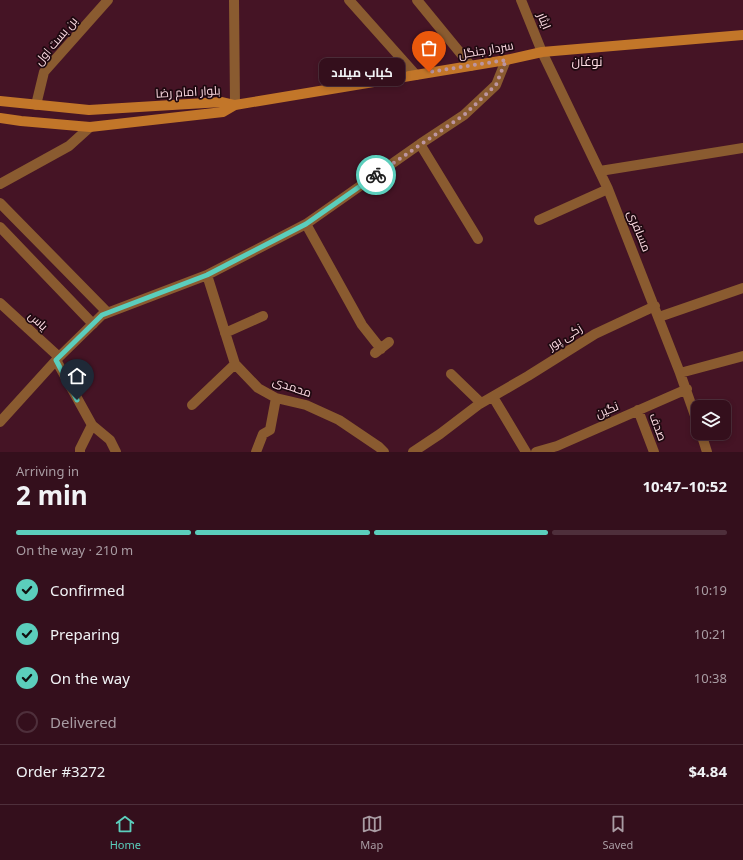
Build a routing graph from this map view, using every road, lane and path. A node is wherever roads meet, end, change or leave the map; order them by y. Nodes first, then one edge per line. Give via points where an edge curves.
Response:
1 (108, 0) edge
2 (234, 0) edge
3 (349, 0) edge
4 (417, 0) edge
5 (521, 0) edge
6 (743, 35) edge
7 (542, 52) junction
8 (506, 60) junction
9 (471, 66) junction
10 (416, 75) junction
11 (0, 101) edge
12 (36, 105) junction
13 (235, 105) junction
14 (89, 110) junction
15 (0, 118) edge
16 (34, 122) junction
17 (90, 127) junction
18 (420, 144) junction
19 (743, 148) edge
20 (600, 171) junction
21 (0, 184) edge
22 (608, 189) junction
23 (0, 203) edge
24 (539, 220) dead end
25 (306, 224) junction
26 (0, 227) edge
27 (478, 239) dead end
28 (207, 275) junction
29 (743, 288) edge
30 (0, 303) edge
31 (655, 306) junction
32 (107, 312) junction
33 (262, 316) dead end
34 (659, 317) junction
35 (92, 324) junction
36 (225, 333) junction
37 (390, 342) dead end
38 (743, 356) edge
39 (57, 358) junction
40 (235, 364) junction
41 (680, 373) junction
42 (452, 374) dead end
43 (687, 389) junction
44 (493, 397) junction
45 (276, 398) junction
46 (691, 402) edge
47 (481, 404) junction
48 (192, 405) dead end
49 (638, 410) junction
50 (0, 422) edge
51 (92, 425) junction
52 (703, 440) edge
53 (558, 449) edge
54 (80, 452) edge
55 (116, 452) edge
56 (256, 452) edge
57 (384, 452) edge
58 (413, 452) edge
59 (526, 452) edge
60 (536, 452) edge
61 (654, 452) edge
62 (707, 452) edge

1 - 12 street, بن بست اول via 44,72
2 - 13 street
3 - 10 street
4 - 9 street
5 - 7 street, ایثار
6 - 7 main road, سردار جنگل
7 - 8 main road, سردار جنگل
7 - 20 street, مسافری
8 - 9 main road, سردار جنگل
8 - 18 street via 496,85 464,115
9 - 10 main road, سردار جنگل
10 - 13 main road, سردار جنگل
11 - 12 main road, بلوار امام رضا
12 - 14 main road, بلوار امام رضا
12 - 16 main road
13 - 14 main road, بلوار امام رضا via 222,102
13 - 17 main road, بلوار امام رضا via 223,112
14 - 17 main road
15 - 16 main road, بلوار امام رضا
16 - 17 main road, بلوار امام رضا
17 - 21 street via 70,146
18 - 25 street
18 - 27 street
19 - 20 street
20 - 22 street, مسافری
22 - 24 street
22 - 31 street, مسافری
23 - 32 street
25 - 28 street
25 - 37 street via 378,351
26 - 35 street
28 - 32 street
28 - 36 street, محمدی
29 - 34 street
30 - 39 street, یاس
31 - 34 street, مسافری
31 - 44 street, زکی پور via 595,334
32 - 35 street
33 - 36 street
34 - 41 street, مسافری
35 - 39 street
36 - 40 street, محمدی
38 - 41 street
39 - 50 street
39 - 51 street, یاس
40 - 45 street, محمدی via 258,388
40 - 48 street
41 - 43 street, مسافری
42 - 47 street
43 - 46 street, مسافری
43 - 49 street, نگین
44 - 47 street, زکی پور
44 - 59 street
45 - 56 street via 270,430 263,434
45 - 57 street, محمدی via 306,405 339,420
47 - 58 street, زکی پور
49 - 53 street, نگین
49 - 61 street, صدف
51 - 54 street
51 - 55 street via 110,440
52 - 62 street
53 - 60 street, نگین

